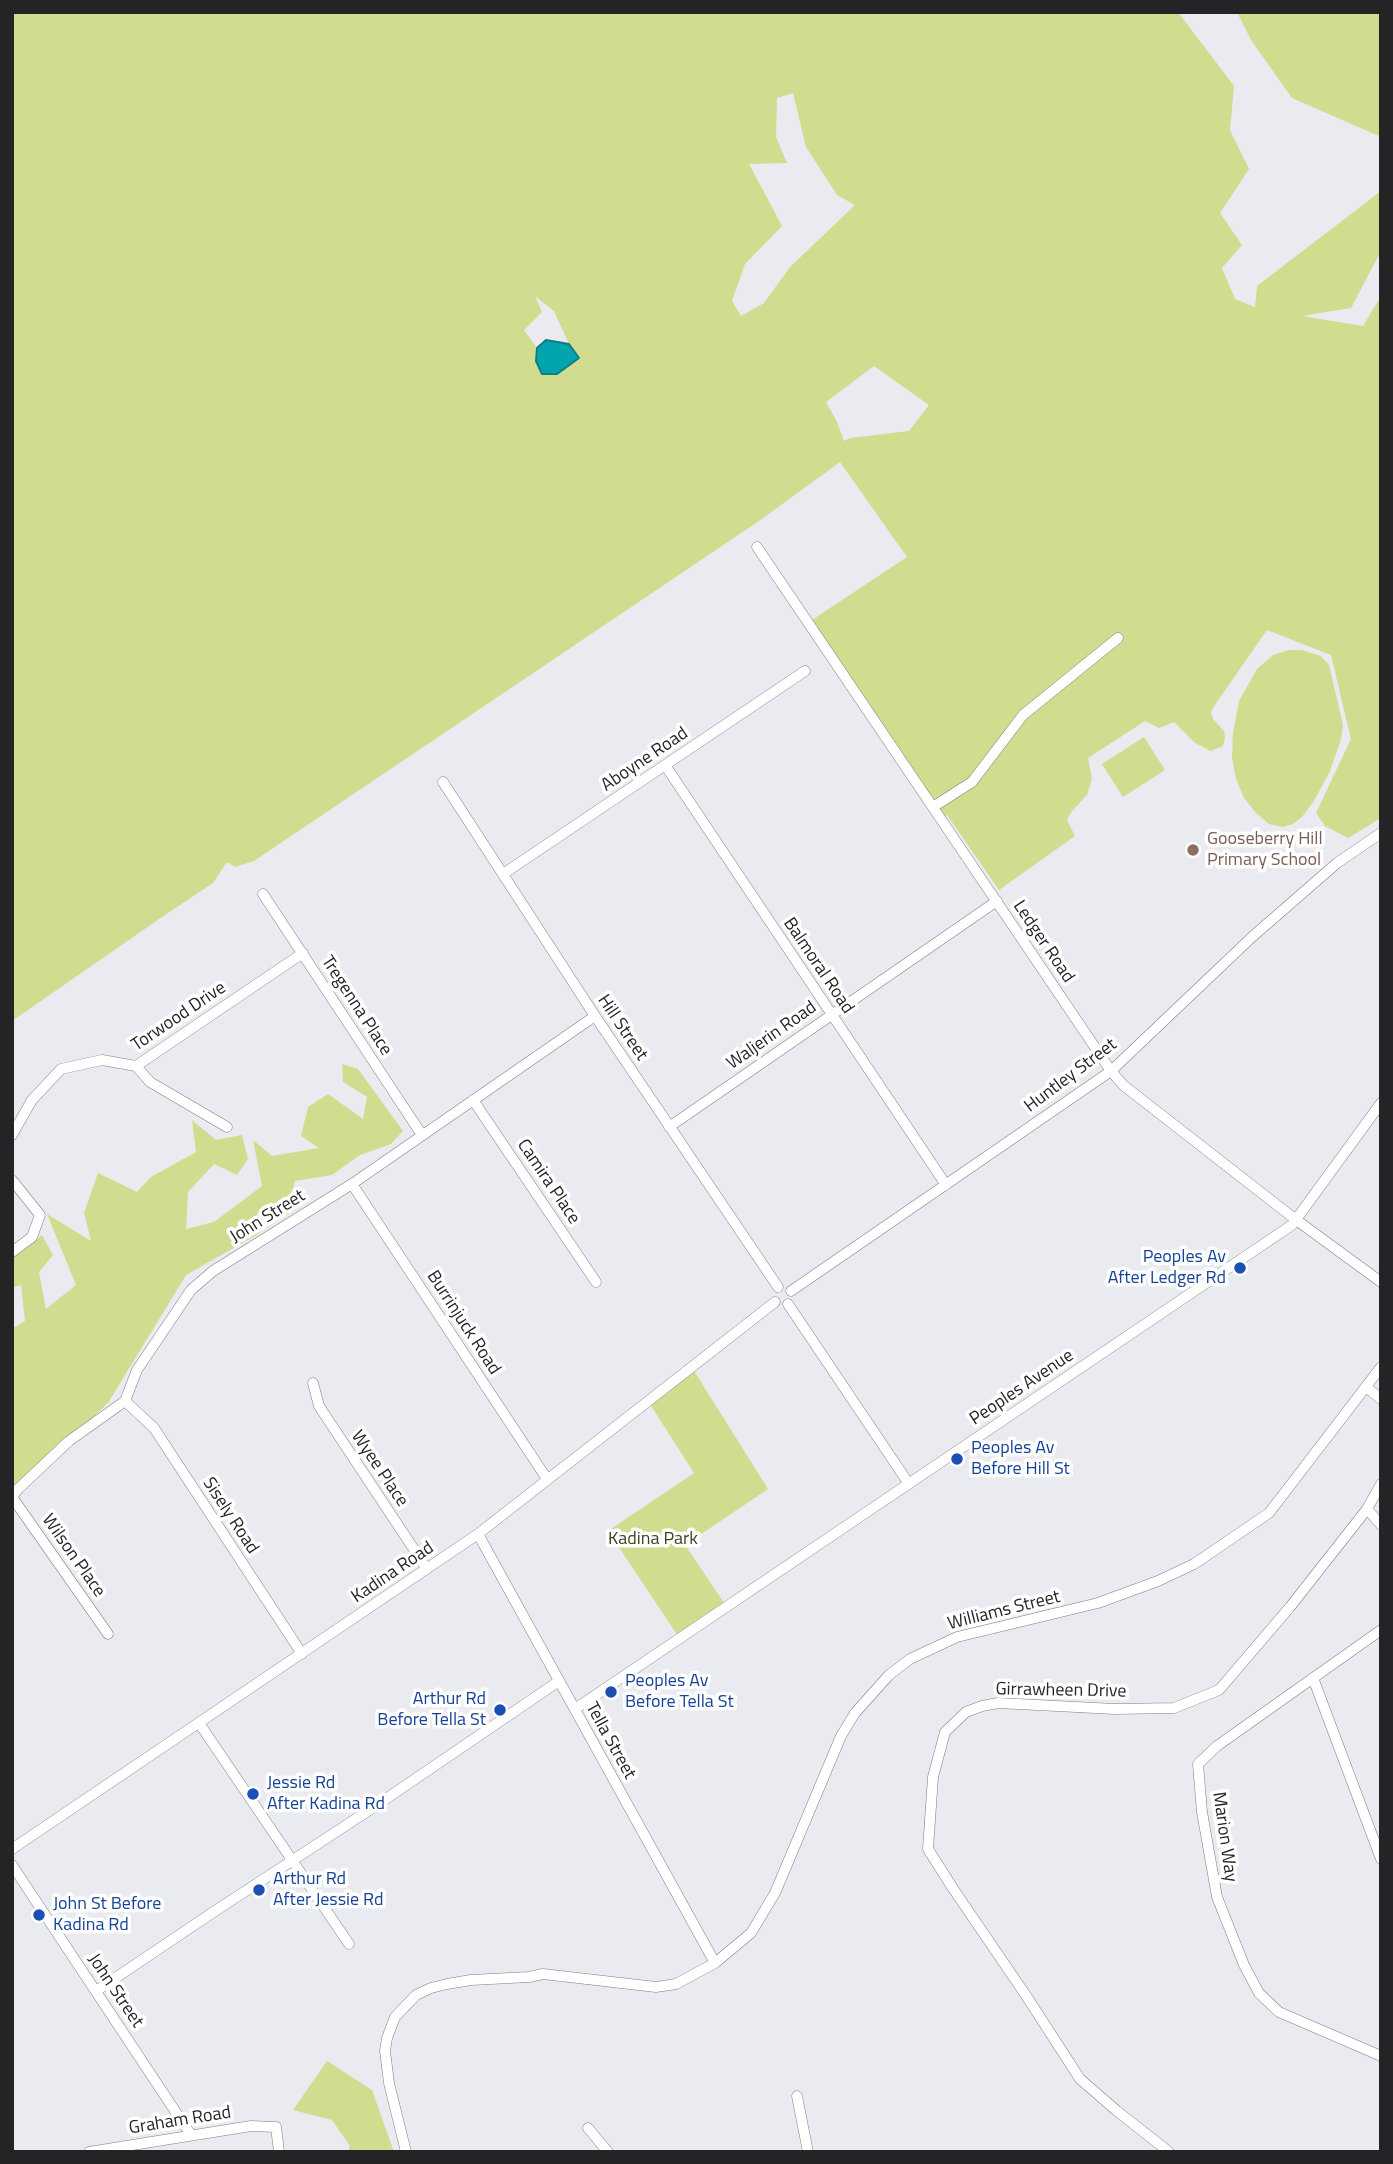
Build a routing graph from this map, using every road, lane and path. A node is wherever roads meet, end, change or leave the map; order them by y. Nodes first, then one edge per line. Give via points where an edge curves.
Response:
1 (757, 547) dead end
2 (1118, 638) dead end
3 (805, 671) dead end
4 (665, 765) junction
5 (443, 782) dead end
6 (933, 807) junction
7 (1381, 833) edge
8 (503, 874) junction
9 (263, 894) dead end
10 (997, 901) junction
11 (303, 953) junction
12 (832, 1014) junction
13 (595, 1016) junction
14 (136, 1066) junction
15 (1111, 1071) junction
16 (473, 1100) junction
17 (1381, 1103) edge
18 (227, 1127) dead end
19 (670, 1127) junction
20 (12, 1135) edge
21 (422, 1135) junction
22 (12, 1180) edge
23 (352, 1184) junction
24 (946, 1185) junction
25 (1295, 1219) junction
26 (12, 1252) edge
27 (596, 1282) dead end
28 (1381, 1282) edge
29 (778, 1287) junction
30 (792, 1291) junction
31 (775, 1302) junction
32 (789, 1304) junction
33 (1381, 1367) edge
34 (313, 1383) dead end
35 (1366, 1387) junction
36 (1381, 1399) edge
37 (125, 1401) junction
38 (547, 1479) junction
39 (909, 1484) junction
40 (1381, 1484) edge
41 (12, 1497) edge
42 (1367, 1509) junction
43 (1381, 1525) edge
44 (478, 1534) junction
45 (427, 1569) junction
46 (1381, 1630) edge
47 (108, 1634) dead end
48 (302, 1654) junction
49 (1312, 1678) junction
50 (559, 1681) junction
51 (575, 1709) junction
52 (199, 1723) junction
53 (12, 1849) edge
54 (1381, 1858) edge
55 (292, 1861) junction
56 (12, 1865) edge
57 (349, 1944) dead end
58 (715, 1963) junction
59 (96, 1991) junction
60 (1381, 2056) edge
61 (797, 2096) dead end
62 (588, 2128) dead end
63 (191, 2135) junction
64 (89, 2152) edge
65 (279, 2152) edge
66 (406, 2152) edge
67 (608, 2152) edge
68 (808, 2152) edge
69 (1169, 2152) edge

1 - 6 street, Ledger Road
2 - 6 street via 1023,715 972,782
3 - 4 street, Aboyne Road
4 - 8 street, Aboyne Road
4 - 12 street, Balmoral Road
5 - 8 street, Hill Street
6 - 10 street, Ledger Road
7 - 15 street, Huntley Street via 1338,863 1252,937
8 - 13 street, Hill Street
9 - 11 street, Tregenna Place
10 - 12 street, Waljerin Road
10 - 15 street, Ledger Road
11 - 14 street, Torwood Drive
11 - 21 street, Tregenna Place
12 - 19 street, Waljerin Road
12 - 24 street, Balmoral Road
13 - 16 street, John Street
13 - 19 street, Hill Street
14 - 18 street via 150,1082
14 - 20 street, Torwood Drive via 103,1060 61,1069 32,1100
15 - 24 street, Huntley Street
15 - 25 street, Ledger Road
16 - 21 street, John Street
16 - 27 street, Camira Place
17 - 25 street, Peoples Avenue
19 - 29 street, Hill Street
21 - 23 street, John Street
22 - 26 street via 40,1215 32,1237
23 - 37 street, John Street via 213,1271 191,1290 137,1370
23 - 38 street, Burrinjuck Road
24 - 30 street, Huntley Street
25 - 28 street, Ledger Road
25 - 39 street, Peoples Avenue
29 - 30 street
29 - 31 street
30 - 32 street
31 - 32 street
31 - 38 street, Kadina Road
32 - 39 street
33 - 35 street, Williams Street
34 - 45 street, Wyee Place via 319,1406
35 - 36 street
35 - 58 street, Williams Street via 1269,1513 1195,1563 1089,1606 957,1637 910,1659 889,1675 841,1736 775,1893 751,1933
37 - 41 street via 69,1441
37 - 48 street, Sisely Road via 154,1428
38 - 44 street, Kadina Road
39 - 51 street, Peoples Avenue
40 - 42 street, Girrawheen Drive
41 - 47 street, Wilson Place
42 - 43 street
42 - 69 street, Girrawheen Drive via 1219,1690 1174,1708 998,1703 966,1712 945,1732 933,1777 928,1849 1080,2079
44 - 45 street, Kadina Road
44 - 50 street, Tella Street
45 - 48 street, Kadina Road
46 - 49 street, Marion Way
48 - 52 street, Kadina Road
49 - 54 street
49 - 60 street, Marion Way via 1198,1764 1217,1897 1259,1993 1279,2012
50 - 51 street, Tella Street
50 - 55 street
51 - 58 street, Tella Street
52 - 53 street, Kadina Road
52 - 55 street
55 - 57 street
55 - 59 street
56 - 59 street, John Street
58 - 66 street, Williams Street via 676,1984 656,1987 543,1974 471,1980 416,1995 396,2017 385,2052
59 - 63 street, John Street
61 - 68 street
62 - 67 street
63 - 64 street, Graham Road
63 - 65 street, Graham Road via 276,2127

